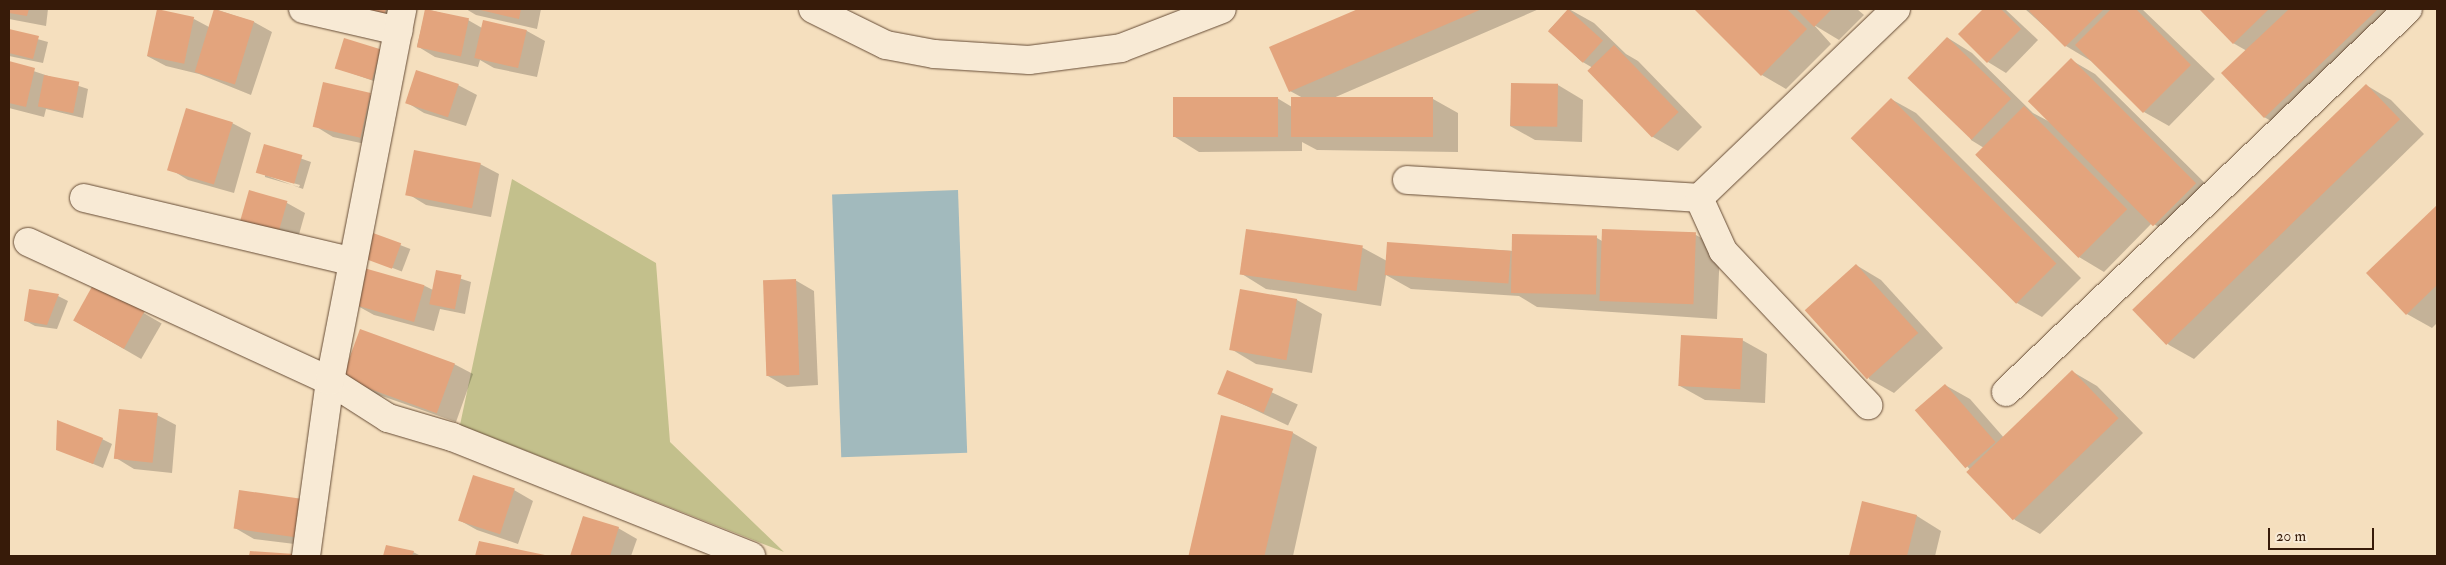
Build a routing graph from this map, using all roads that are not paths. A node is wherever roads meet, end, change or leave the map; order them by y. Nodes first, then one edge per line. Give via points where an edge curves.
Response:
1 (303, 9) edge
2 (814, 9) edge
3 (1222, 9) edge
4 (1896, 9) edge
5 (2408, 9) edge
6 (400, 20) edge
7 (1407, 180) dead end
8 (84, 198) dead end
9 (1699, 198) junction
10 (28, 242) dead end
11 (352, 261) junction
12 (330, 381) junction
13 (2006, 392) dead end
14 (1868, 406) dead end
15 (306, 556) edge
16 (751, 556) edge

1 - 6 street
2 - 3 street via 886,45 934,54 1029,60 1121,48
4 - 9 street
5 - 13 street
6 - 11 street
7 - 9 street
8 - 11 street
9 - 14 street via 1723,251
10 - 12 street
11 - 12 street
12 - 15 street
12 - 16 street via 388,418 452,437

